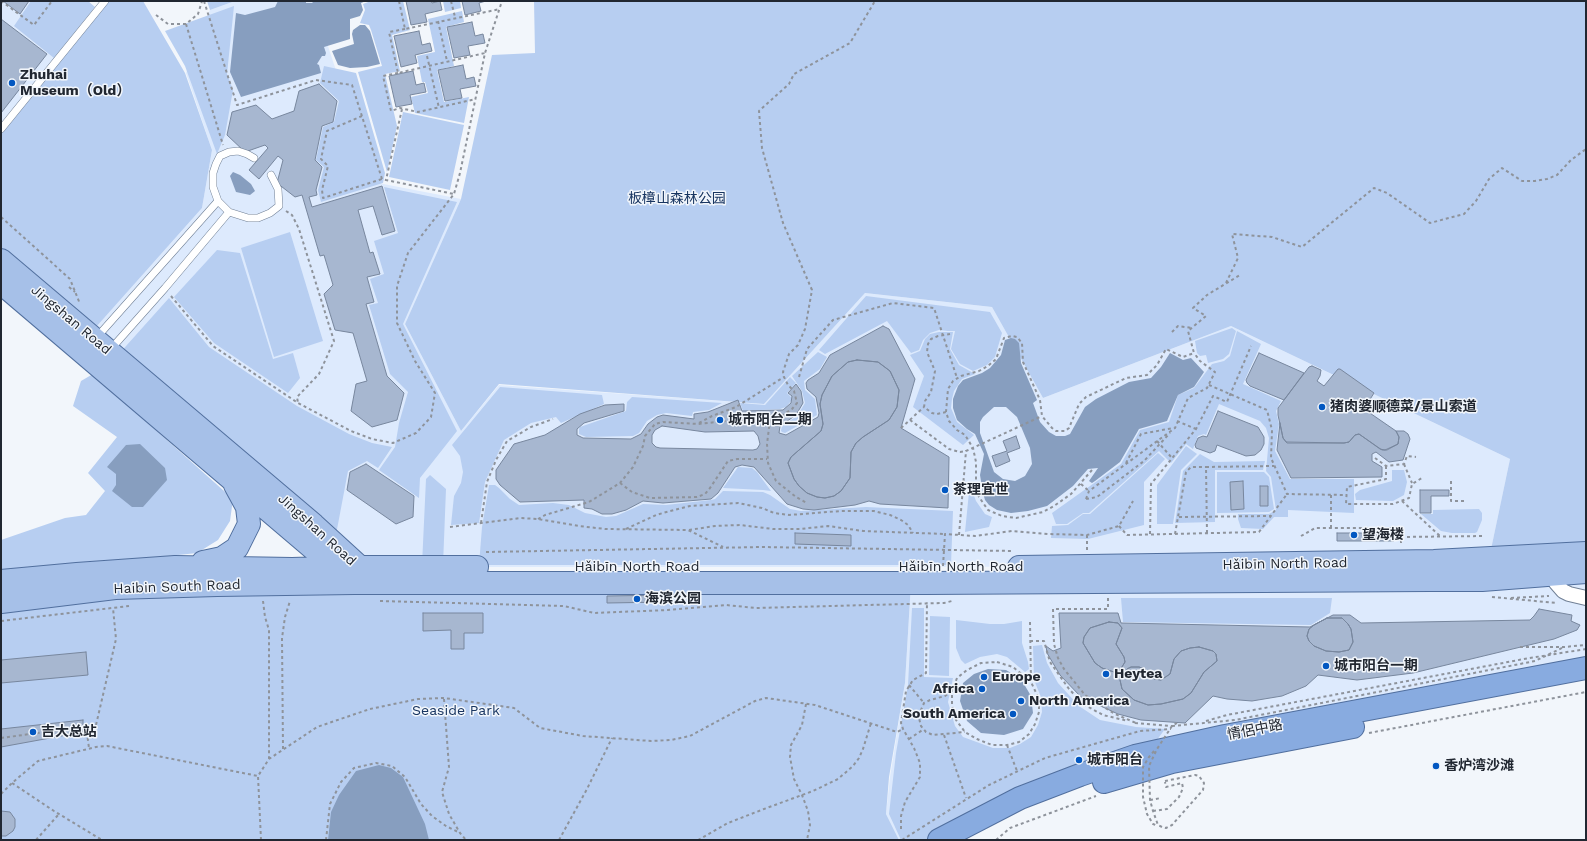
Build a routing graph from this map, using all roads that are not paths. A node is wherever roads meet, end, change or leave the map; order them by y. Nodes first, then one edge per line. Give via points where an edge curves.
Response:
1 (105, 1) edge
2 (1, 129) edge
3 (254, 158) dead end
4 (271, 175) dead end
5 (218, 201) junction
6 (229, 212) junction
7 (1, 260) edge
8 (1, 283) edge
9 (102, 346) junction
10 (230, 478) junction
11 (1586, 553) edge
12 (176, 567) junction
13 (336, 569) junction
14 (1586, 572) edge
15 (357, 575) junction
16 (1554, 575) junction
17 (1, 582) edge
18 (1586, 598) edge
19 (1, 602) edge
20 (1586, 668) edge
21 (1586, 682) edge
22 (939, 840) edge
23 (971, 840) edge

1 - 2 lane
3 - 5 lane via 238,152 220,156 213,173 213,187
4 - 6 lane via 278,189 279,206 258,218 248,218
5 - 6 lane
5 - 9 lane
6 - 9 lane via 165,288
7 - 9 main road, Jingshan Road
8 - 10 main road, Jingshan Road
9 - 15 main road, Jingshan Road via 314,525
10 - 12 main road via 247,507 249,524 237,548 222,558
10 - 13 main road, Jingshan Road
11 - 15 main road, Hǎibīn North Road via 1434,562 944,558
12 - 13 main road, Haibin South Road
12 - 17 main road, Haibin South Road
13 - 15 main road, Jingshan Road
14 - 16 main road, Hǎibīn North Road
15 - 16 main road, Hǎibīn North Road via 927,583 1482,580
15 - 19 main road, Haibin South Road via 292,584 115,588
16 - 18 street via 1559,588
20 - 22 highway, 情侶中路 via 1225,736 1135,756 1020,798
21 - 23 highway, 情侶中路 via 1172,762 1070,793 1026,811

